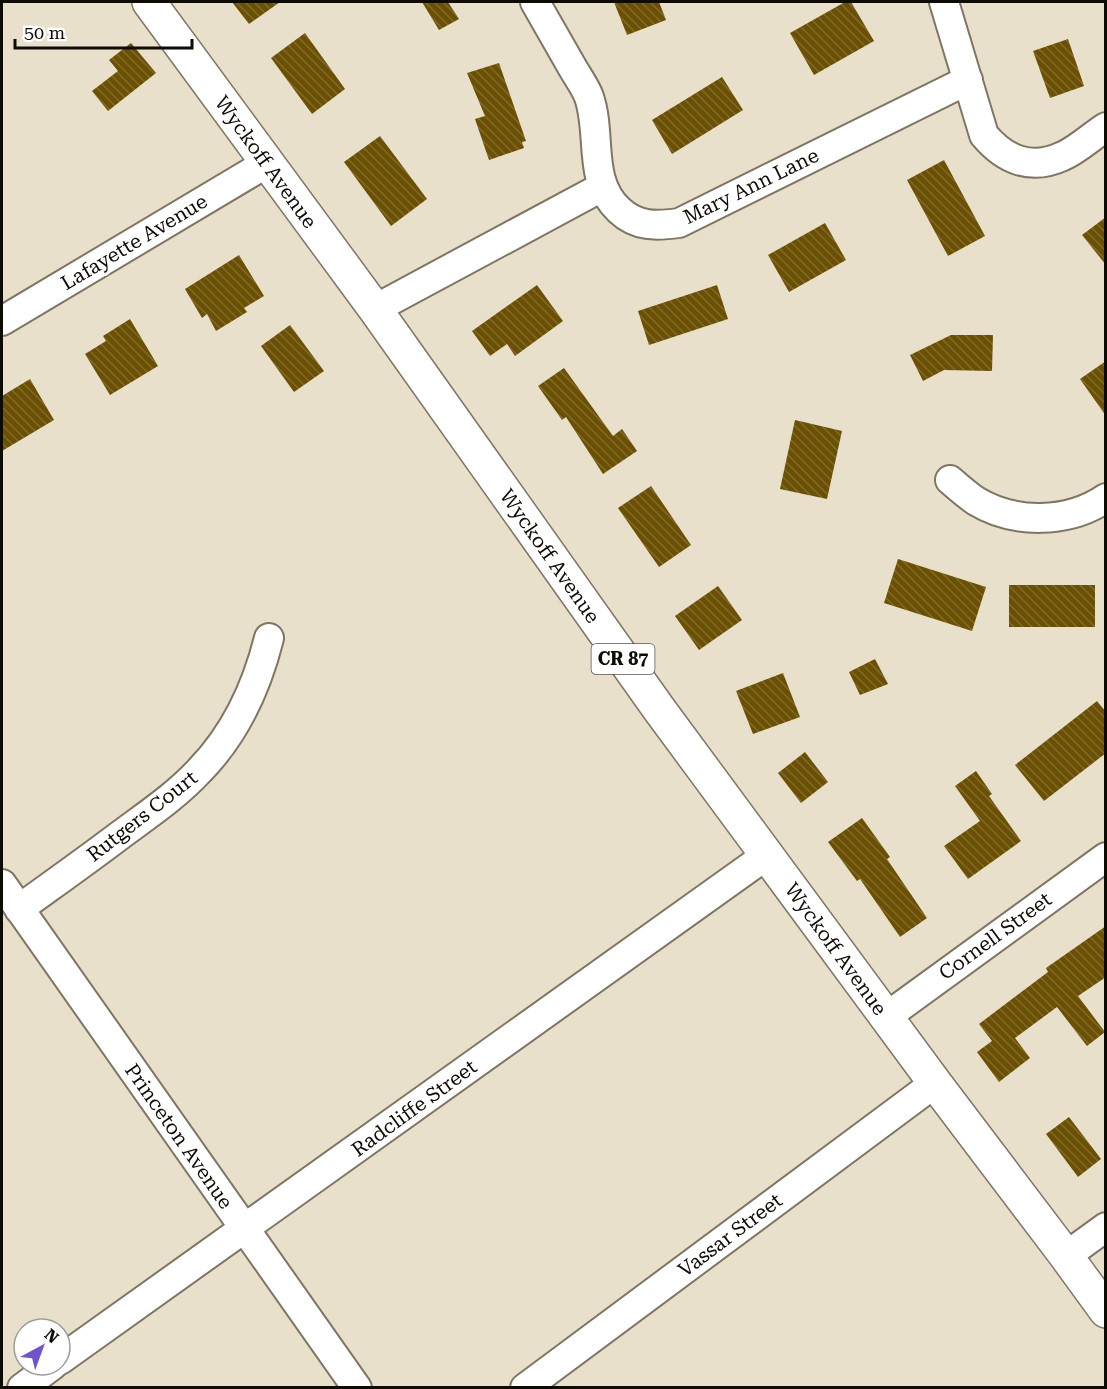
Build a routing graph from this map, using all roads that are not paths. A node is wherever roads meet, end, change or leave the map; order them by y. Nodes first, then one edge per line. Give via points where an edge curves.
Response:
1 (149, 2) edge
2 (535, 2) edge
3 (944, 2) edge
4 (968, 80) junction
5 (1106, 126) edge
6 (267, 163) junction
7 (602, 187) junction
8 (375, 309) junction
9 (2, 321) edge
10 (950, 480) dead end
11 (1106, 498) edge
12 (269, 638) dead end
13 (767, 855) junction
14 (1106, 857) edge
15 (2, 884) edge
16 (19, 909) junction
17 (886, 1017) junction
18 (934, 1083) junction
19 (1106, 1227) edge
20 (245, 1228) junction
21 (1066, 1256) junction
22 (1106, 1311) edge
23 (72, 1351) edge
24 (37, 1377) edge
25 (22, 1388) edge
26 (357, 1388) edge
27 (525, 1388) edge

1 - 6 main road, Wyckoff Avenue / CR 87
2 - 7 street via 588,95 595,116
3 - 4 street
4 - 5 street via 984,135 1010,158 1028,163 1047,162 1065,156
4 - 7 street, Mary Ann Lane via 679,222 660,226 625,216
6 - 8 main road, Wyckoff Avenue / CR 87
6 - 9 street, Lafayette Avenue
7 - 8 street
8 - 13 main road, Wyckoff Avenue / CR 87
10 - 11 street via 976,501 999,512 1024,517 1074,514
12 - 16 street, Rutgers Court via 247,702 202,769 172,797
13 - 17 main road, Wyckoff Avenue / CR 87
13 - 20 street, Radcliffe Street
14 - 17 street, Cornell Street
15 - 16 street, Princeton Avenue
16 - 20 street, Princeton Avenue
17 - 18 main road, Wyckoff Avenue / CR 87
18 - 21 main road, Wyckoff Avenue / CR 87
18 - 27 street, Vassar Street
19 - 21 street
20 - 23 street, Radcliffe Street
20 - 26 street, Princeton Avenue
21 - 22 main road, Wyckoff Avenue / CR 87
24 - 25 street

